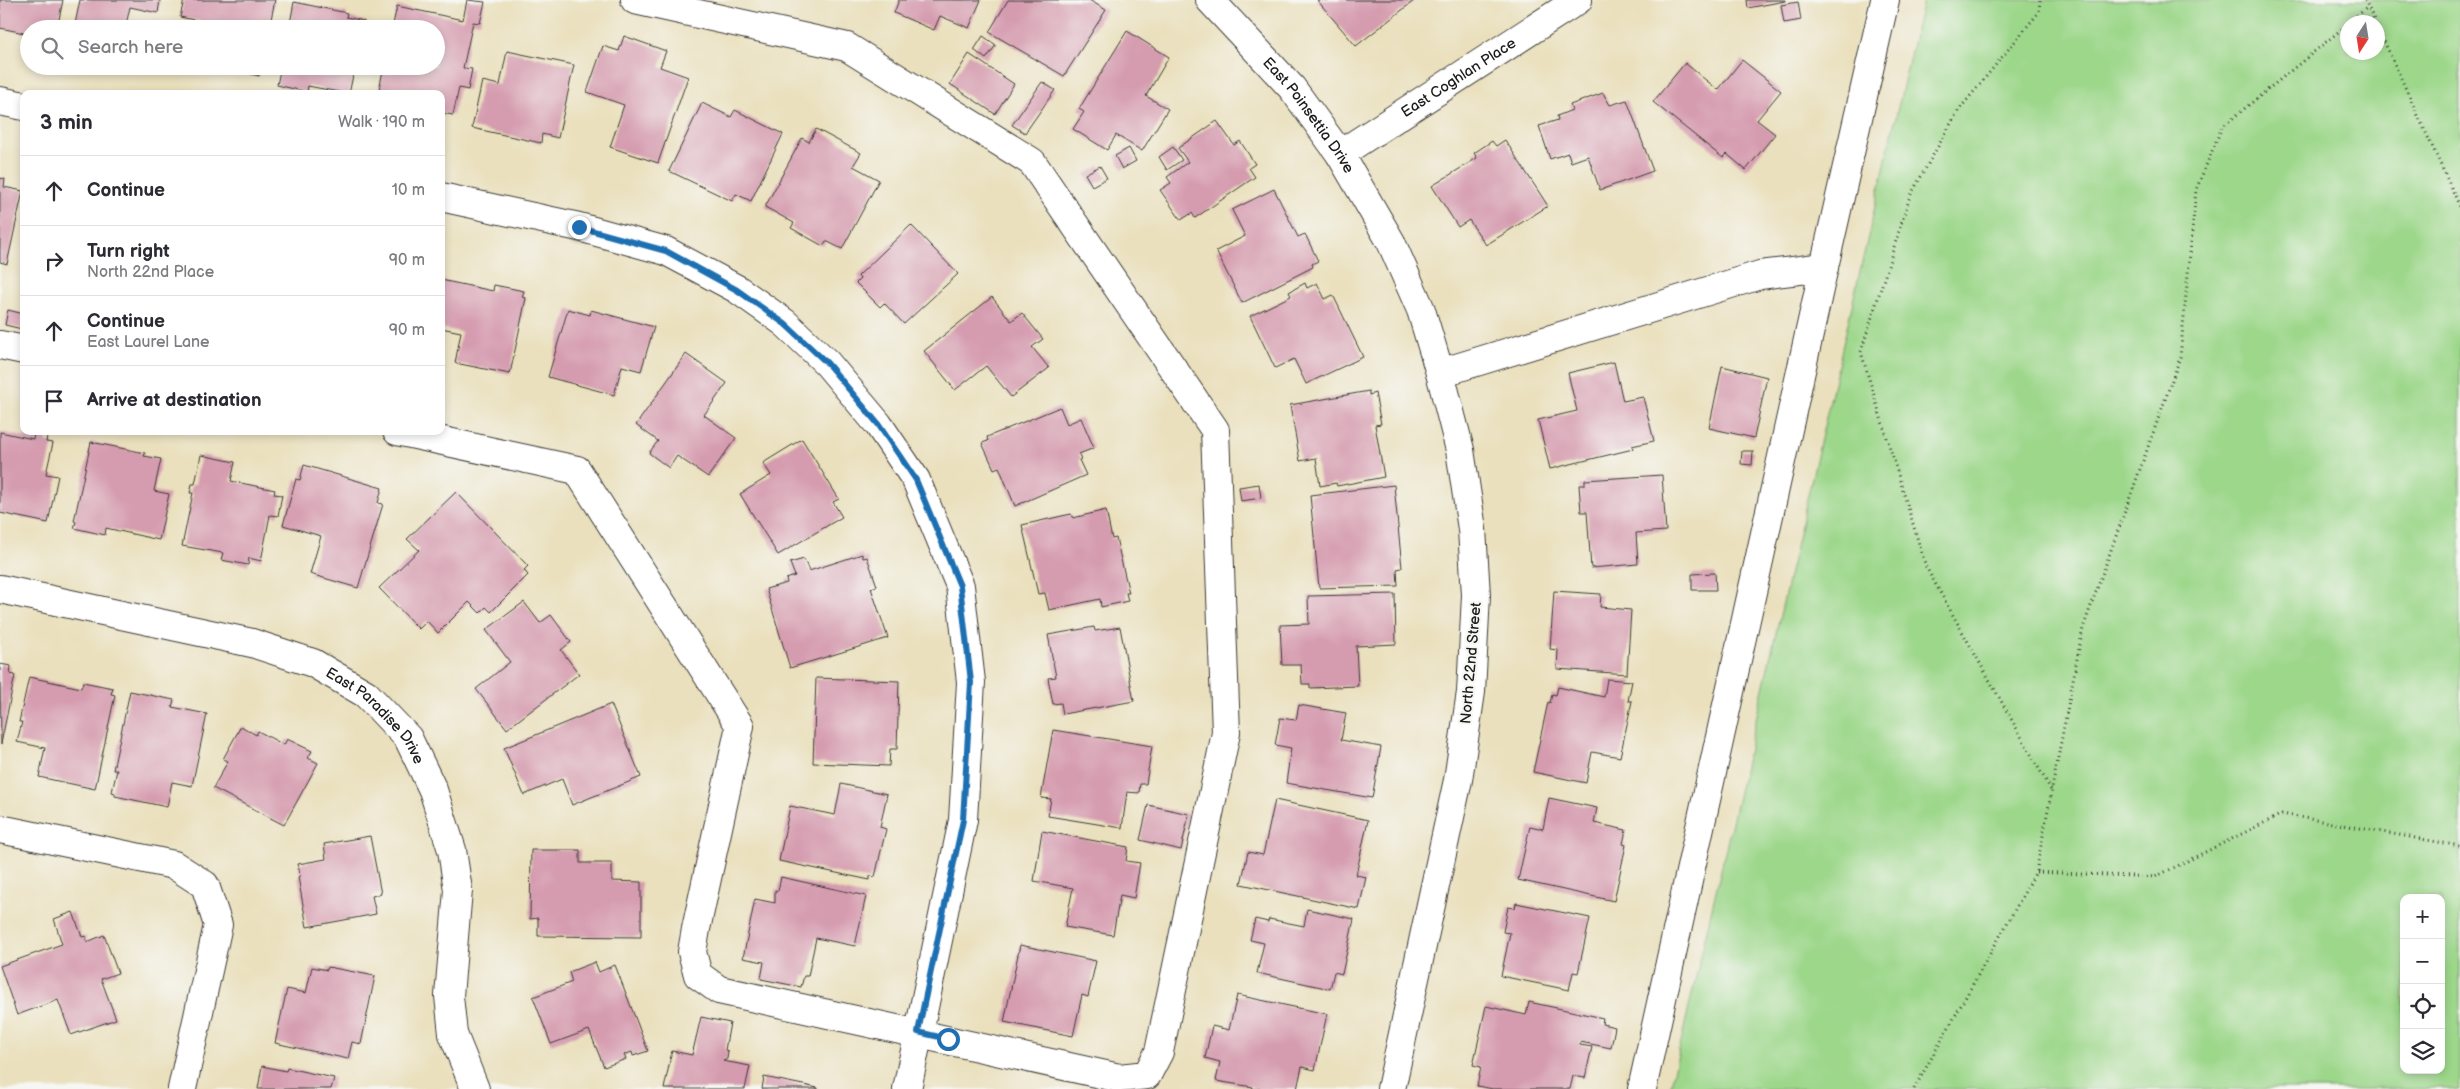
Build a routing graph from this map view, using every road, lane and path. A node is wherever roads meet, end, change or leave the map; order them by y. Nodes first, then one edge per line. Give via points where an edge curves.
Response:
1 (635, 0) edge
2 (1210, 0) edge
3 (1578, 0) edge
4 (1885, 0) edge
5 (2040, 0) edge
6 (2365, 0) edge
7 (2368, 8) junction
8 (2359, 15) edge
9 (2372, 15) edge
10 (2340, 30) edge
11 (2385, 43) edge
12 (0, 101) edge
13 (20, 105) edge
14 (1340, 154) junction
15 (445, 198) edge
16 (2460, 207) edge
17 (1391, 242) joint
18 (1824, 267) junction
19 (0, 345) edge
20 (20, 349) edge
21 (1440, 373) junction
22 (415, 435) edge
23 (0, 589) edge
24 (2051, 791) junction
25 (0, 829) edge
26 (2460, 846) edge
27 (2036, 872) junction
28 (918, 1032) junction
29 (182, 1089) edge
30 (475, 1089) edge
31 (907, 1089) edge
32 (1392, 1089) edge
33 (1642, 1089) edge
34 (1914, 1089) edge

1 - 28 street via 846,47 1032,162 1215,430 1226,733 1158,1052 1146,1074 1119,1078
2 - 14 street, East Poinsettia Drive via 1292,88
3 - 14 street, East Coghlan Place
4 - 18 street
5 - 24 path via 2039,12 1958,112 1910,196 1861,352 1926,567
6 - 7 path
7 - 8 path
7 - 9 path
10 - 24 path via 2222,127 2196,190 2180,358 2083,628
11 - 16 path
12 - 13 street
14 - 17 street, East Poinsettia Drive
15 - 28 street via 579,227 666,251 737,290 792,330 827,363 878,424 916,480 960,586 971,682 963,820
17 - 21 street, North 22nd Street via 1421,310
18 - 21 street via 1760,275
18 - 33 street
19 - 20 street
21 - 32 street, North 22nd Street via 1460,450 1472,529 1476,596 1471,692 1458,780
22 - 28 street via 577,470 740,726 692,952 698,975 718,990
23 - 30 street, East Paradise Drive via 252,643 313,663 366,694 408,738 433,790 452,850 458,890 449,996 453,1034
24 - 27 path
25 - 29 street via 174,865 205,885 218,925
26 - 27 path via 2282,814 2154,877
27 - 34 path
28 - 31 street

